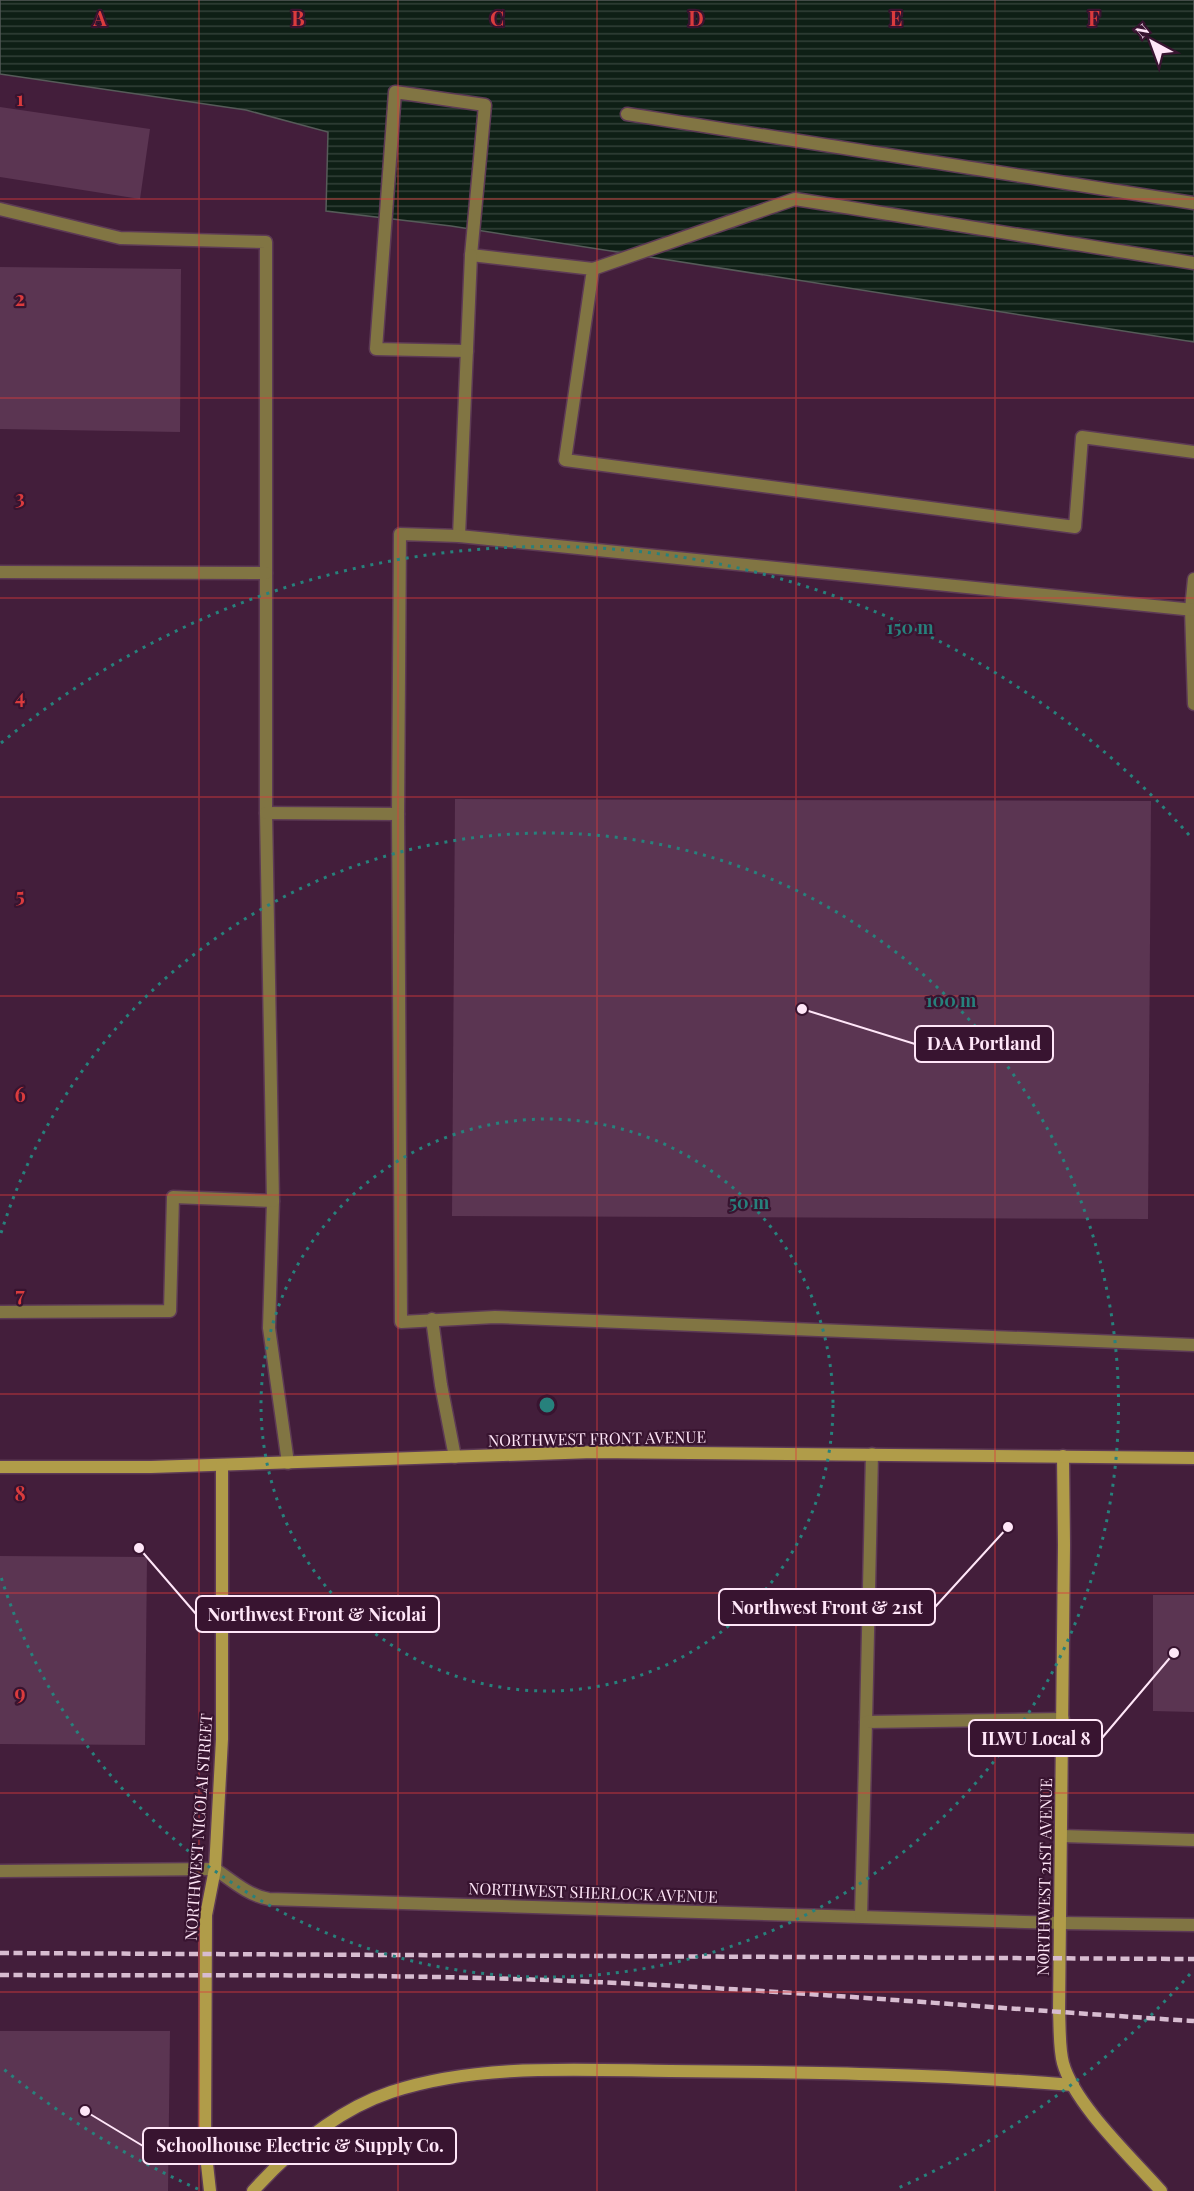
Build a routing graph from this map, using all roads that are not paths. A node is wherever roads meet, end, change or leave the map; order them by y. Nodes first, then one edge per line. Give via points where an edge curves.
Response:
1 (627, 114) dead end
2 (1194, 204) edge
3 (0, 209) edge
4 (471, 255) junction
5 (1194, 263) edge
6 (593, 269) junction
7 (467, 351) junction
8 (1194, 452) edge
9 (459, 536) junction
10 (0, 572) edge
11 (266, 573) junction
12 (1194, 579) edge
13 (1192, 610) edge
14 (1194, 704) edge
15 (266, 813) junction
16 (398, 814) junction
17 (273, 1201) junction
18 (0, 1312) edge
19 (432, 1319) junction
20 (1194, 1345) edge
21 (872, 1454) junction
22 (1063, 1456) junction
23 (455, 1457) junction
24 (1194, 1458) edge
25 (288, 1463) junction
26 (222, 1465) junction
27 (0, 1467) edge
28 (1063, 1719) junction
29 (866, 1722) junction
30 (1062, 1836) junction
31 (1194, 1840) edge
32 (215, 1869) junction
33 (0, 1870) edge
34 (861, 1917) junction
35 (1061, 1923) junction
36 (1194, 1925) edge
37 (1073, 2085) junction
38 (210, 2191) edge
39 (253, 2191) edge
40 (1161, 2191) edge

1 - 2 street
3 - 11 street via 120,238 266,242
4 - 6 street
4 - 7 street
4 - 7 street via 485,105 395,92 376,349
5 - 6 street via 795,199
6 - 8 street via 565,460 1075,527 1083,437
7 - 9 street
9 - 13 street
9 - 16 street via 400,534
10 - 11 street
11 - 15 street
12 - 13 street
13 - 14 street
15 - 16 street
15 - 17 street
16 - 19 street via 400,1322
17 - 18 street via 173,1197 170,1311
17 - 25 street via 269,1328
19 - 20 street via 495,1317
19 - 23 street
21 - 22 street, NORTHWEST FRONT AVENUE
21 - 23 street, NORTHWEST FRONT AVENUE via 593,1452
21 - 29 street
22 - 24 street, NORTHWEST FRONT AVENUE
22 - 28 street, NORTHWEST 21ST AVENUE
23 - 25 street, NORTHWEST FRONT AVENUE
25 - 26 street, NORTHWEST FRONT AVENUE
26 - 27 street, NORTHWEST FRONT AVENUE
26 - 32 street, NORTHWEST NICOLAI STREET via 222,1740
28 - 29 street
28 - 30 street, NORTHWEST 21ST AVENUE
29 - 34 street
30 - 31 street
30 - 35 street, NORTHWEST 21ST AVENUE
32 - 33 street
32 - 34 street, NORTHWEST SHERLOCK AVENUE via 252,1893 269,1899
32 - 38 street, NORTHWEST NICOLAI STREET via 206,1915 205,2146
34 - 35 street, NORTHWEST SHERLOCK AVENUE
35 - 36 street, NORTHWEST SHERLOCK AVENUE
35 - 37 street, NORTHWEST 21ST AVENUE via 1059,2012 1063,2063
37 - 39 street via 880,2073 600,2070 482,2074 418,2084 364,2103 314,2133
37 - 40 street, NORTHWEST 21ST AVENUE via 1109,2134

